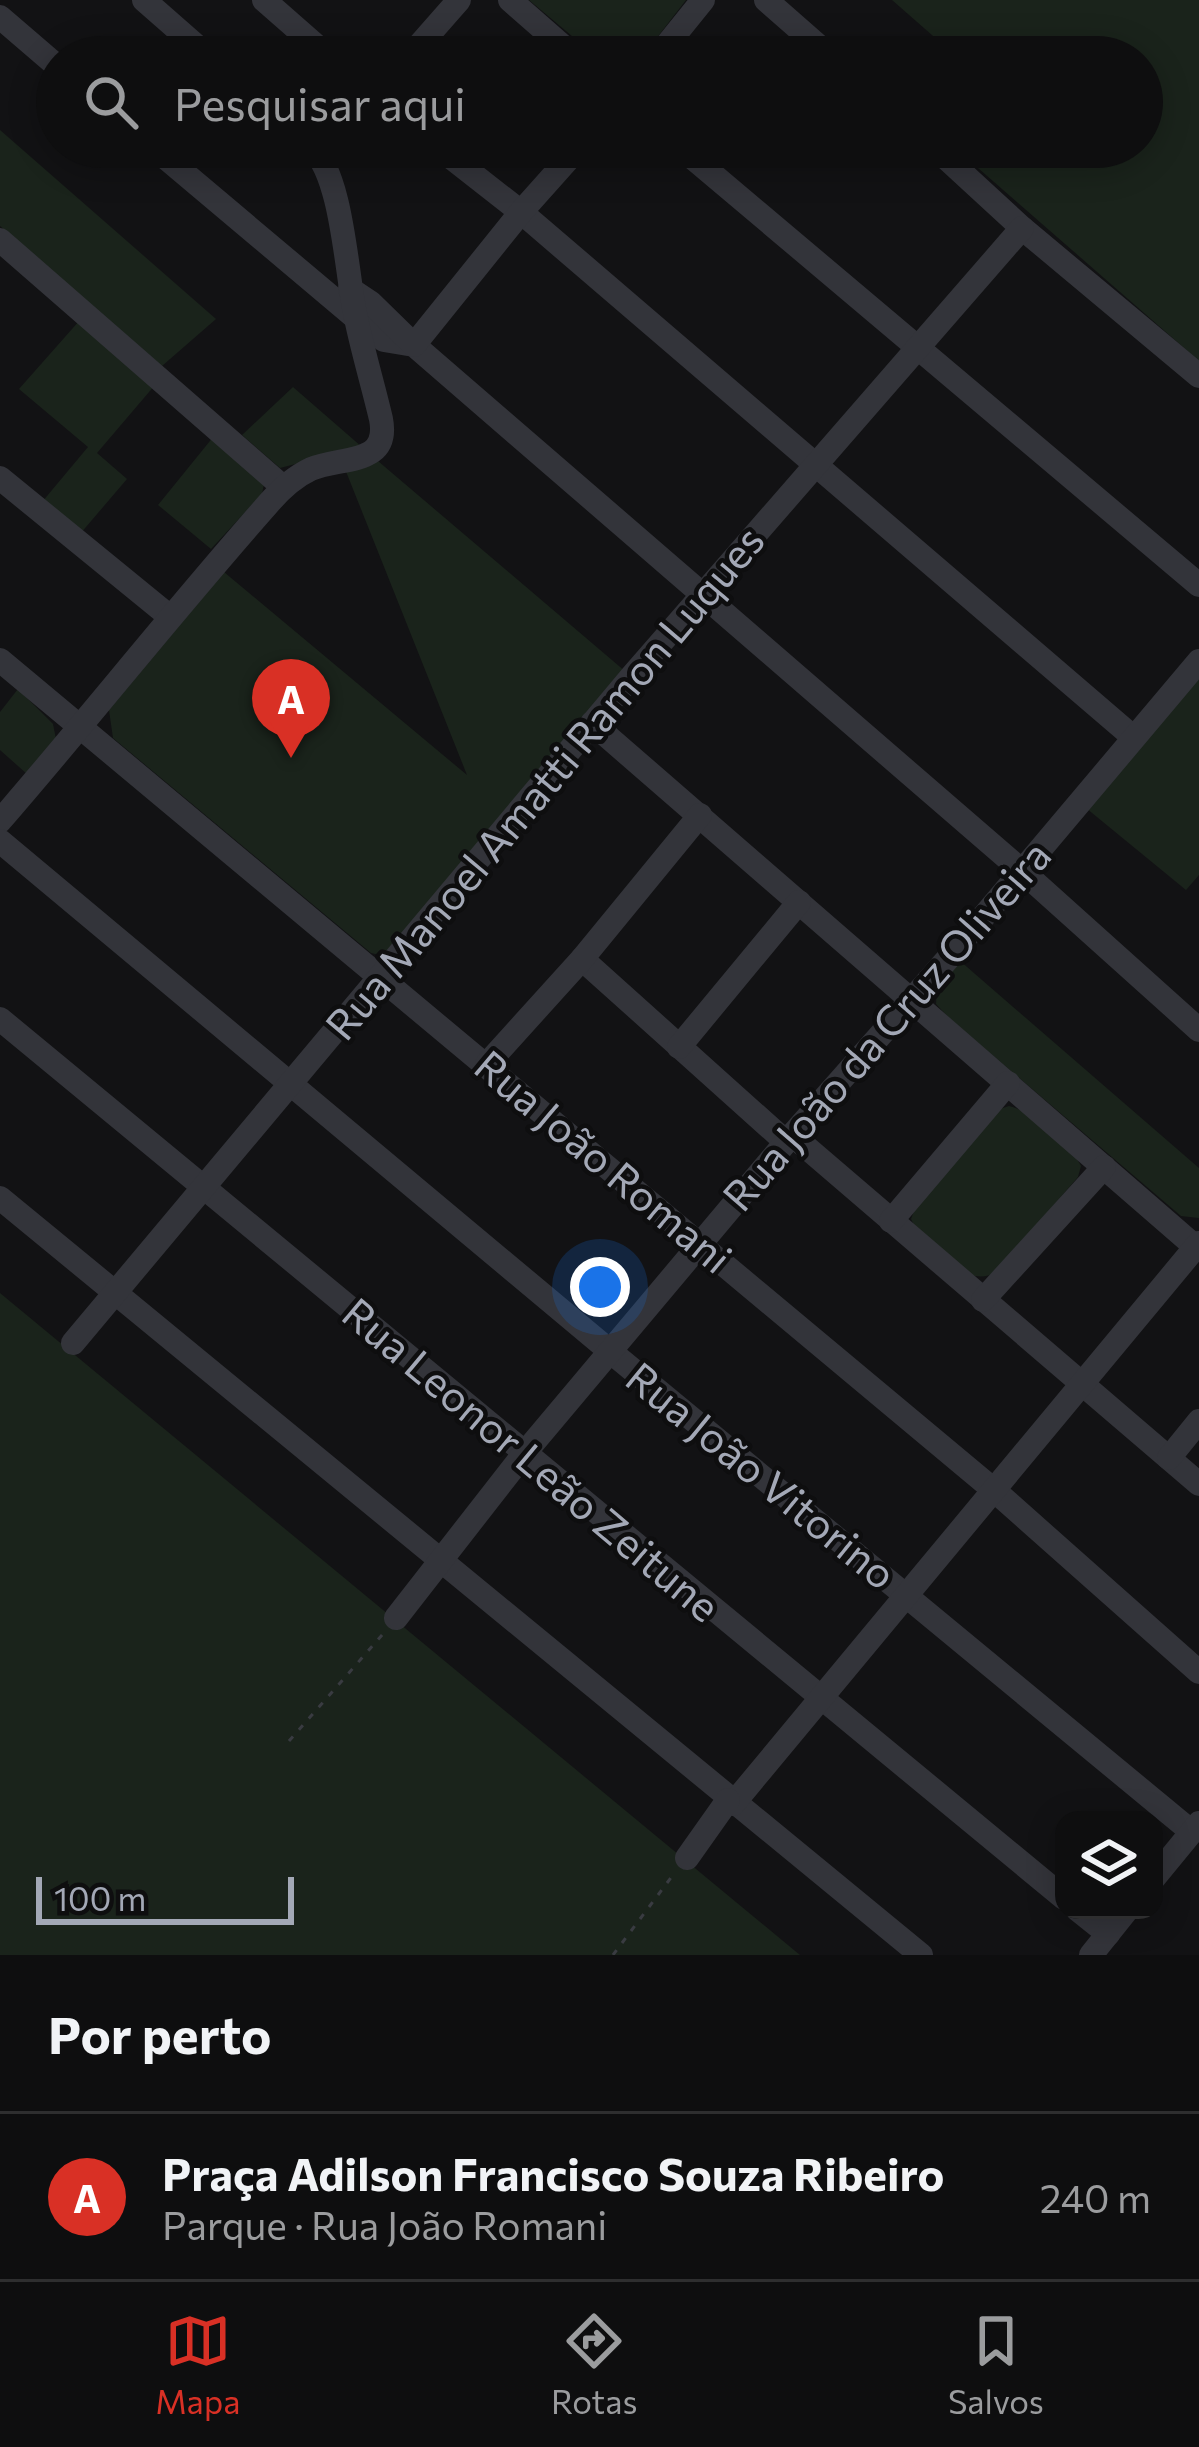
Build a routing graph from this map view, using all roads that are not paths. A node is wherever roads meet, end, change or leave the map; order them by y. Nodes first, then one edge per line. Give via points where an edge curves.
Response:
1 (144, 0) edge
2 (264, 0) edge
3 (459, 0) edge
4 (510, 0) edge
5 (703, 0) edge
6 (766, 0) edge
7 (0, 17) edge
8 (184, 36) edge
9 (304, 36) edge
10 (427, 36) edge
11 (550, 36) edge
12 (674, 36) edge
13 (807, 36) edge
14 (36, 47) edge
15 (178, 168) edge
16 (326, 168) edge
17 (465, 168) edge
18 (560, 168) edge
19 (705, 168) edge
20 (957, 168) edge
21 (521, 212) junction
22 (1022, 228) junction
23 (0, 240) edge
24 (350, 289) junction
25 (356, 318) junction
26 (413, 346) junction
27 (918, 346) junction
28 (1199, 376) edge
29 (814, 466) junction
30 (0, 478) edge
31 (283, 487) junction
32 (1199, 585) edge
33 (704, 595) junction
34 (169, 616) junction
35 (0, 660) edge
36 (1199, 661) edge
37 (592, 723) junction
38 (81, 728) junction
39 (1133, 737) junction
40 (700, 815) junction
41 (0, 821) edge
42 (0, 841) edge
43 (1022, 870) junction
44 (799, 902) junction
45 (582, 959) junction
46 (380, 976) junction
47 (911, 1000) junction
48 (0, 1019) edge
49 (1199, 1030) edge
50 (680, 1047) junction
51 (487, 1064) junction
52 (292, 1083) junction
53 (1008, 1084) junction
54 (789, 1138) junction
55 (1103, 1167) junction
56 (204, 1187) junction
57 (0, 1198) edge
58 (891, 1221) junction
59 (700, 1244) junction
60 (1198, 1246) edge
61 (116, 1294) junction
62 (983, 1300) junction
63 (73, 1343) dead end
64 (611, 1352) junction
65 (1082, 1385) junction
66 (1199, 1420) edge
67 (523, 1455) junction
68 (1169, 1458) junction
69 (1199, 1484) edge
70 (995, 1491) junction
71 (443, 1559) junction
72 (907, 1596) junction
73 (396, 1618) road end
74 (1199, 1672) edge
75 (821, 1702) junction
76 (730, 1802) junction
77 (1196, 1827) edge
78 (687, 1858) road end
79 (1163, 1867) edge
80 (1055, 1891) edge
81 (1089, 1919) edge
82 (1120, 1919) edge
83 (1108, 1934) junction
84 (921, 1955) edge
85 (1090, 1955) edge

1 - 8 street
2 - 9 street
3 - 10 street
4 - 11 street
5 - 12 street
6 - 13 street
7 - 14 street
15 - 25 street
16 - 24 street
17 - 21 street
18 - 21 street
19 - 27 street
20 - 22 street
21 - 26 street
21 - 29 street
22 - 27 street, Rua Manoel Amatti Ramon Luques
22 - 28 street
23 - 31 street
24 - 25 street
24 - 26 street
25 - 26 street via 384,340
25 - 31 street via 380,445
26 - 33 street
27 - 29 street, Rua Manoel Amatti Ramon Luques
27 - 32 street
29 - 33 street, Rua Manoel Amatti Ramon Luques
29 - 39 street
30 - 34 street
31 - 34 street
33 - 37 street, Rua Manoel Amatti Ramon Luques
33 - 43 street
34 - 38 street
35 - 38 street, Rua João Romani
36 - 39 street, Rua João da Cruz Oliveira
37 - 40 street
37 - 46 street, Rua Manoel Amatti Ramon Luques
38 - 41 street
38 - 46 street, Rua João Romani
39 - 43 street, Rua João da Cruz Oliveira
40 - 44 street
40 - 45 street
42 - 52 street, Rua João Vitorino
43 - 47 street, Rua João da Cruz Oliveira
43 - 49 street
44 - 47 street
44 - 50 street
45 - 50 street
45 - 51 street
46 - 51 street, Rua João Romani
46 - 52 street, Rua Manoel Amatti Ramon Luques
47 - 53 street
47 - 54 street, Rua João da Cruz Oliveira
48 - 56 street, Rua Leonor Leão Zeitune
50 - 54 street
51 - 59 street, Rua João Romani
52 - 56 street, Rua Manoel Amatti Ramon Luques
52 - 64 street, Rua João Vitorino
53 - 55 street
53 - 58 street
54 - 58 street
54 - 59 street, Rua João da Cruz Oliveira
55 - 60 street
55 - 62 street
56 - 61 street, Rua Manoel Amatti Ramon Luques
56 - 67 street, Rua Leonor Leão Zeitune
57 - 61 street
58 - 62 street
59 - 64 street, Rua João da Cruz Oliveira
59 - 70 street, Rua João Romani
60 - 65 street
61 - 63 street, Rua Manoel Amatti Ramon Luques
61 - 71 street
62 - 65 street
64 - 67 street, Rua João da Cruz Oliveira
64 - 72 street, Rua João Vitorino
65 - 68 street
65 - 70 street
66 - 68 street
67 - 71 street, Rua João da Cruz Oliveira
67 - 75 street, Rua Leonor Leão Zeitune
68 - 69 street
70 - 72 street
70 - 74 street, Rua João Romani
71 - 73 street, Rua João da Cruz Oliveira
71 - 76 street
72 - 75 street
72 - 77 street, Rua João Vitorino
75 - 76 street
75 - 80 street, Rua Leonor Leão Zeitune
76 - 78 street
76 - 84 street
77 - 79 street
81 - 83 street
82 - 83 street
83 - 85 street

